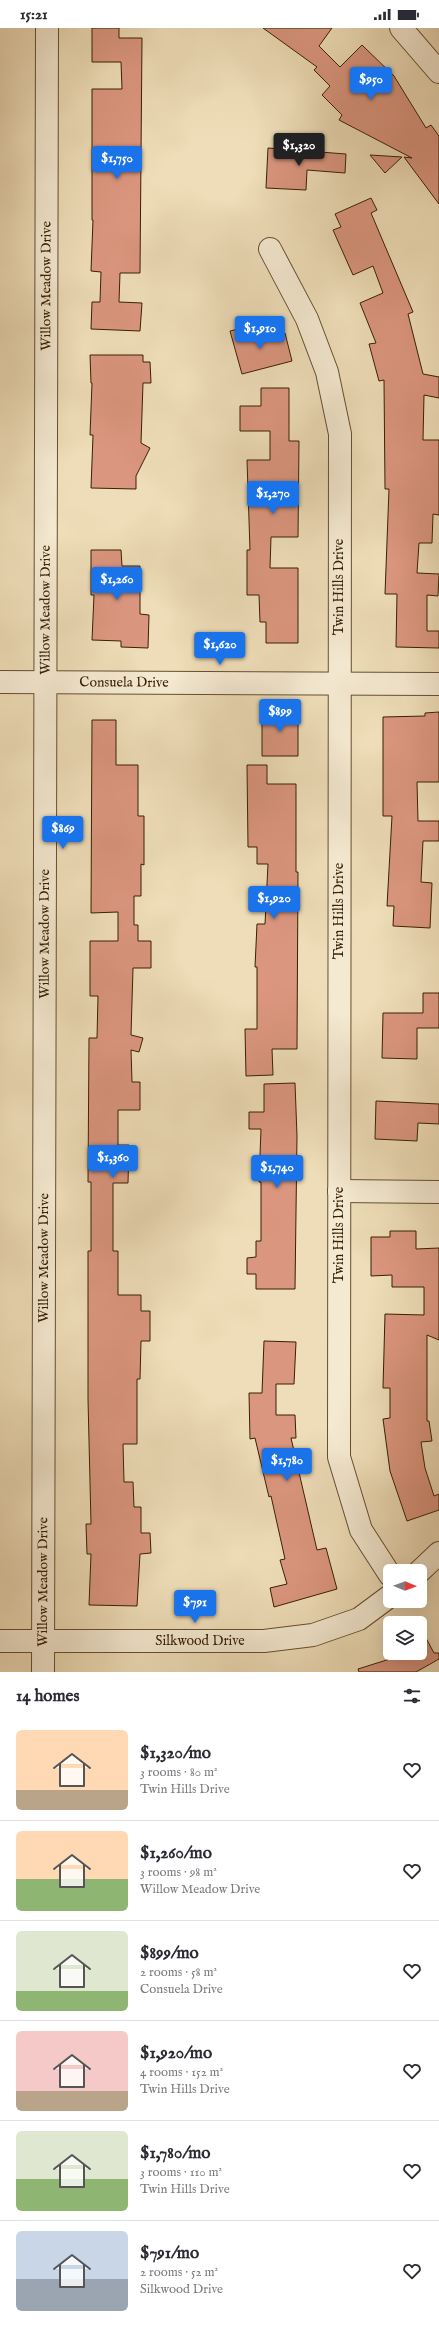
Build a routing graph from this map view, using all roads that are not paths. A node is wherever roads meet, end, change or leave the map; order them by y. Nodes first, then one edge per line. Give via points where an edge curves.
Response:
1 (47, 28) edge
2 (401, 28) edge
3 (439, 72) edge
4 (270, 249) dead end
5 (0, 682) edge
6 (46, 682) junction
7 (339, 683) junction
8 (439, 684) edge
9 (339, 1192) junction
10 (439, 1192) edge
11 (439, 1553) edge
12 (383, 1564) edge
13 (427, 1564) edge
14 (383, 1601) edge
15 (0, 1641) edge
16 (43, 1642) junction
17 (43, 1672) edge

1 - 6 street, Willow Meadow Drive
2 - 3 street
4 - 7 street, Twin Hills Drive via 307,319 327,372 340,434
5 - 6 street, Consuela Drive
6 - 7 street, Consuela Drive
6 - 16 street, Willow Meadow Drive
7 - 8 street, Consuela Drive
7 - 9 street, Twin Hills Drive
9 - 10 street
9 - 12 street, Twin Hills Drive via 339,1457 361,1530
11 - 13 street
14 - 16 street, Silkwood Drive via 359,1619 313,1635 264,1641
15 - 16 street, Silkwood Drive
16 - 17 street, Willow Meadow Drive

